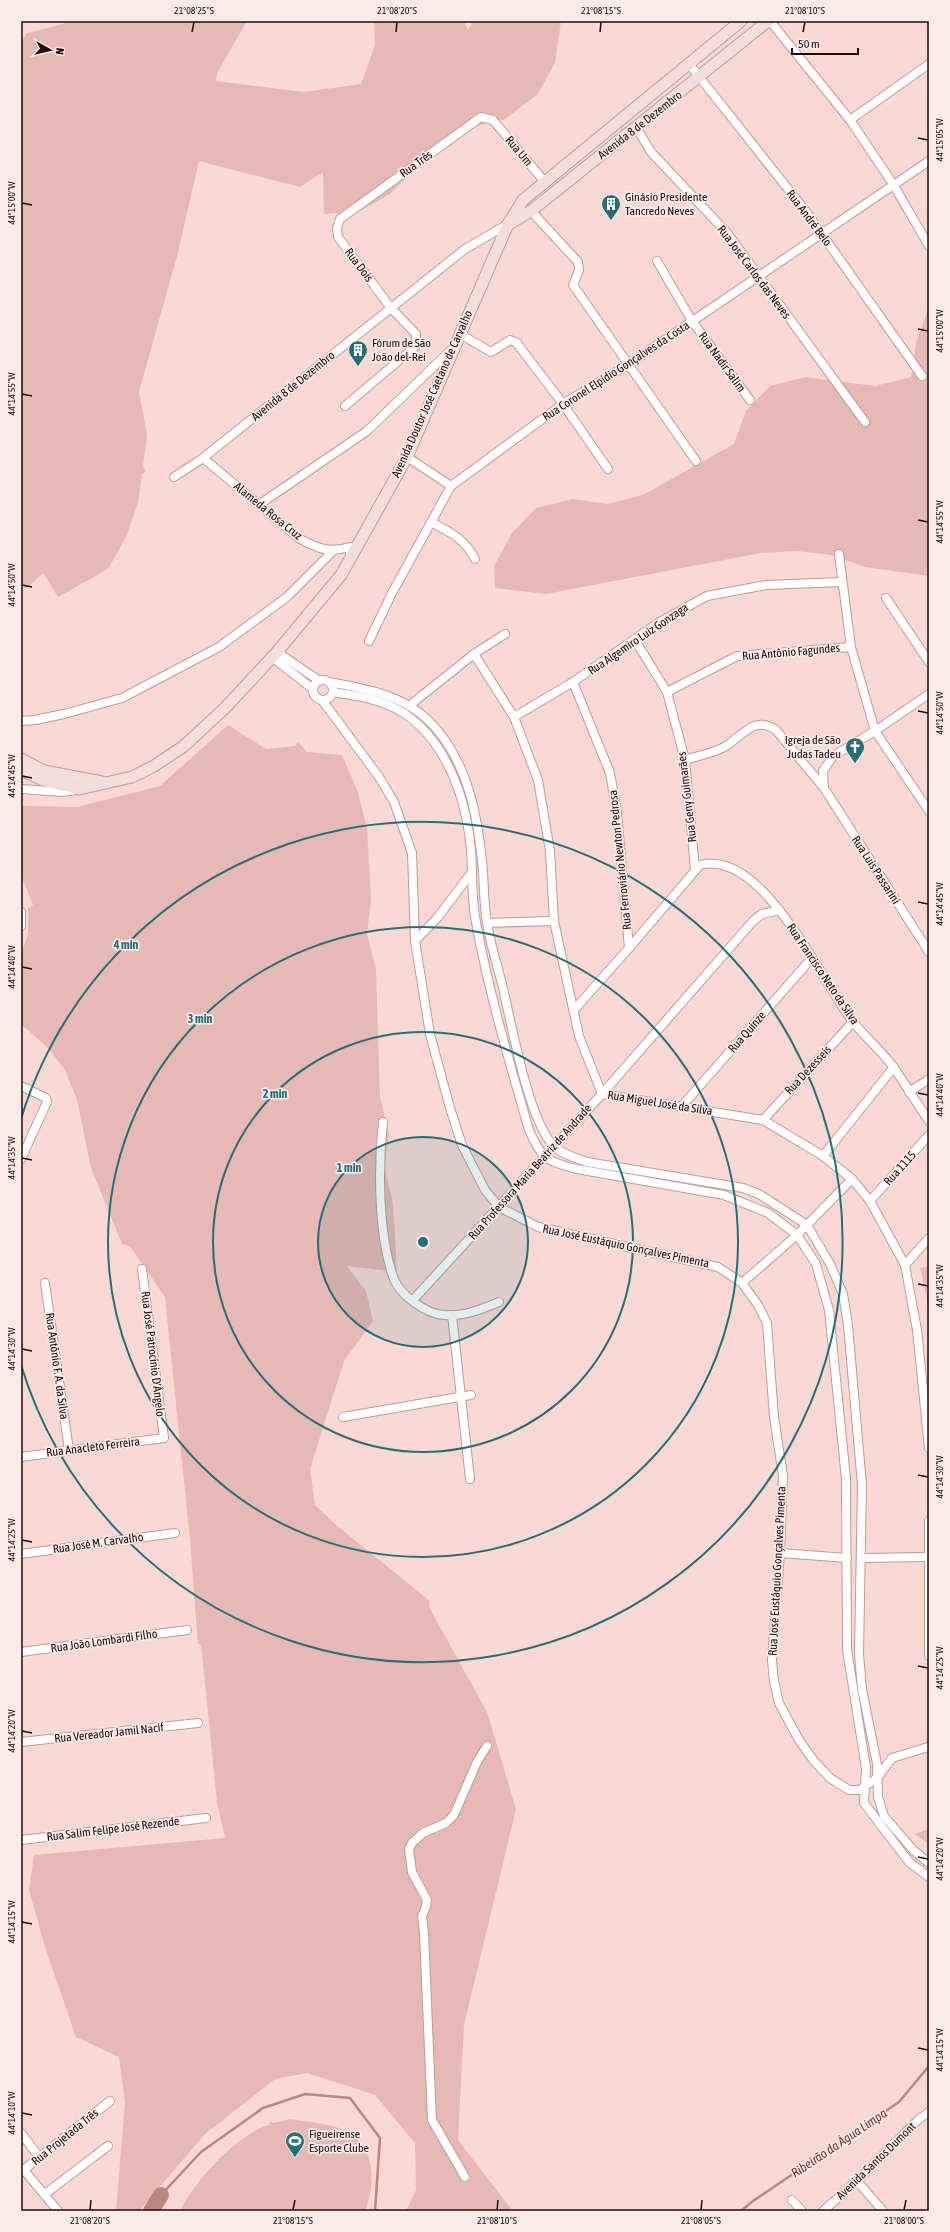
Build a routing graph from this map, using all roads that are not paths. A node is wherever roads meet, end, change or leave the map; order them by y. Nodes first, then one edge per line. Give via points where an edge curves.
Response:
1 (741, 21) edge
2 (769, 21) edge
3 (929, 64) edge
4 (690, 65) junction
5 (699, 78) junction
6 (493, 120) joint
7 (850, 120) junction
8 (636, 127) junction
9 (929, 161) edge
10 (544, 181) junction
11 (894, 184) junction
12 (531, 211) junction
13 (340, 219) joint
14 (508, 224) junction
15 (822, 234) junction
16 (929, 246) edge
17 (658, 261) dead end
18 (758, 276) junction
19 (391, 308) junction
20 (692, 321) junction
21 (460, 334) junction
22 (454, 346) junction
23 (629, 364) junction
24 (922, 376) dead end
25 (750, 400) dead end
26 (563, 404) junction
27 (345, 406) dead end
28 (865, 422) dead end
29 (407, 457) junction
30 (203, 458) junction
31 (696, 461) dead end
32 (608, 469) dead end
33 (174, 477) dead end
34 (451, 486) junction
35 (260, 504) junction
36 (431, 522) junction
37 (334, 551) junction
38 (839, 554) dead end
39 (350, 559) junction
40 (475, 559) dead end
41 (842, 582) junction
42 (886, 598) dead end
43 (505, 634) dead end
44 (634, 640) junction
45 (369, 641) dead end
46 (851, 647) junction
47 (274, 654) junction
48 (474, 654) junction
49 (929, 662) edge
50 (318, 680) junction
51 (329, 682) junction
52 (573, 682) junction
53 (312, 689) junction
54 (333, 692) junction
55 (667, 692) junction
56 (929, 694) edge
57 (322, 700) junction
58 (409, 706) junction
59 (514, 716) junction
60 (21, 720) edge
61 (875, 731) junction
62 (21, 758) edge
63 (685, 760) junction
64 (21, 770) edge
65 (106, 783) junction
66 (824, 788) junction
67 (21, 789) edge
68 (79, 789) junction
69 (929, 811) edge
70 (696, 869) junction
71 (472, 872) junction
72 (779, 910) junction
73 (21, 912) edge
74 (554, 921) junction
75 (487, 923) junction
76 (21, 926) edge
77 (415, 941) junction
78 (630, 948) junction
79 (929, 952) edge
80 (812, 958) junction
81 (574, 1010) junction
82 (853, 1022) junction
83 (894, 1068) junction
84 (929, 1079) edge
85 (21, 1086) edge
86 (909, 1092) junction
87 (602, 1094) junction
88 (682, 1106) junction
89 (763, 1120) junction
90 (929, 1121) edge
91 (383, 1122) dead end
92 (929, 1136) edge
93 (553, 1145) junction
94 (543, 1156) junction
95 (823, 1156) junction
96 (21, 1159) edge
97 (852, 1178) junction
98 (870, 1201) junction
99 (499, 1207) junction
100 (807, 1225) junction
101 (796, 1235) junction
102 (929, 1238) edge
103 (905, 1265) junction
104 (142, 1270) dead end
105 (45, 1283) dead end
106 (742, 1283) junction
107 (413, 1300) junction
108 (499, 1302) dead end
109 (452, 1315) junction
110 (471, 1395) dead end
111 (461, 1397) junction
112 (927, 1413) edge
113 (343, 1417) dead end
114 (164, 1438) joint
115 (929, 1448) edge
116 (69, 1450) junction
117 (21, 1457) edge
118 (470, 1480) dead end
119 (929, 1521) edge
120 (176, 1533) dead end
121 (780, 1553) junction
122 (21, 1554) edge
123 (928, 1557) edge
124 (847, 1558) junction
125 (862, 1558) junction
126 (187, 1630) dead end
127 (21, 1652) edge
128 (929, 1655) edge
129 (198, 1723) dead end
130 (21, 1742) edge
131 (487, 1746) dead end
132 (929, 1748) edge
133 (877, 1778) junction
134 (865, 1787) junction
135 (206, 1818) dead end
136 (21, 1840) edge
137 (929, 1863) edge
138 (929, 1877) edge
139 (110, 2101) dead end
140 (929, 2112) edge
141 (21, 2133) edge
142 (108, 2146) dead end
143 (39, 2157) junction
144 (22, 2171) edge
145 (465, 2177) dead end
146 (857, 2181) junction
147 (45, 2194) junction
148 (792, 2200) dead end
149 (58, 2211) edge
150 (802, 2211) edge
151 (823, 2211) edge
152 (883, 2211) edge

1 - 4 main road, Avenida 8 de Dezembro
2 - 5 main road, Avenida 8 de Dezembro
2 - 7 street
3 - 7 street
4 - 5 street, Rua André Belo
4 - 10 main road, Avenida 8 de Dezembro
5 - 8 main road, Avenida 8 de Dezembro
5 - 15 street, Rua André Belo
6 - 10 street, Rua Um
6 - 13 street, Rua Três via 479,118
7 - 11 street
8 - 12 main road, Avenida 8 de Dezembro
8 - 18 street, Rua José Carlos das Neves via 652,152 728,234
9 - 11 street, Rua Coronel Elpídio Gonçalves da Costa
10 - 14 main road, Avenida 8 de Dezembro via 523,200
11 - 15 street, Rua Coronel Elpídio Gonçalves da Costa
11 - 16 street
12 - 14 main road, Avenida 8 de Dezembro
12 - 23 street via 578,262 579,270 573,285
13 - 19 street, Rua Dois via 338,236
14 - 19 street, Avenida 8 de Dezembro via 465,249
14 - 21 main road, Avenida Doutor José Caetano de Carvalho
15 - 18 street, Rua Coronel Elpídio Gonçalves da Costa
15 - 24 street, Rua André Belo
17 - 20 street, Rua Nadir Salim
18 - 20 street, Rua Coronel Elpídio Gonçalves da Costa
18 - 28 street, Rua José Carlos das Neves
19 - 27 street, Rua Dois via 416,334 416,346
19 - 30 street, Avenida 8 de Dezembro
20 - 23 street, Rua Coronel Elpídio Gonçalves da Costa
20 - 25 street, Rua Nadir Salim
21 - 22 main road, Avenida Doutor José Caetano de Carvalho
21 - 26 street via 491,352 510,340 516,342
22 - 29 main road, Avenida Doutor José Caetano de Carvalho
22 - 35 street via 367,431
23 - 26 street, Rua Coronel Elpídio Gonçalves da Costa
23 - 31 street
26 - 32 street
26 - 34 street, Rua Coronel Elpídio Gonçalves da Costa
29 - 34 street
29 - 39 main road, Avenida Doutor José Caetano de Carvalho
30 - 33 street, Avenida 8 de Dezembro
30 - 35 street, Alameda Rosa Cruz
34 - 36 street, Rua Coronel Elpídio Gonçalves da Costa
35 - 37 street, Alameda Rosa Cruz via 300,539
36 - 40 street via 466,543
36 - 45 street, Rua Coronel Elpídio Gonçalves da Costa
37 - 39 street, Alameda Rosa Cruz via 350,547
37 - 60 street via 287,598 219,647 122,698 64,714
38 - 41 street
39 - 47 main road, Avenida Doutor José Caetano de Carvalho via 341,574
41 - 44 street, Rua Algemiro Luiz Gonzaga via 766,585 707,596 658,623
41 - 46 street
42 - 49 street
43 - 48 street
44 - 52 street, Rua Algemiro Luiz Gonzaga
44 - 55 street, Rua Geny Guimarães
46 - 55 street, Rua Antônio Fagundes via 737,656
46 - 61 street
47 - 50 street
47 - 53 street
47 - 65 main road, Avenida Doutor José Caetano de Carvalho via 226,707 184,746 132,777
48 - 58 street
48 - 59 street, Rua Miguel José da Silva
50 - 51 street via 324,679
50 - 53 street
51 - 54 street
51 - 58 street via 386,695
52 - 59 street, Rua Algemiro Luiz Gonzaga
52 - 78 street, Rua Ferroviário Newton Pedrosa via 610,773 617,813
53 - 57 street via 315,696
54 - 57 street via 329,698
54 - 71 street via 386,704 408,716 426,732 444,758 459,789 466,812
55 - 63 street, Rua Geny Guimarães
56 - 61 street
57 - 77 street, Rua José Eustáquio Gonçalves Pimenta via 379,777 394,802 412,853
58 - 75 street via 429,721 460,766 476,814
59 - 74 street, Rua Miguel José da Silva via 538,780 550,852
61 - 66 street via 829,760 823,771
61 - 69 street
62 - 65 main road, Avenida Doutor José Caetano de Carvalho via 44,771
63 - 66 street, Rua Luís Passarini via 725,747 756,725 768,725 782,736
63 - 70 street, Rua Geny Guimarães
64 - 68 main road, Avenida Doutor José Caetano de Carvalho via 43,780
65 - 68 main road, Avenida Doutor José Caetano de Carvalho
66 - 79 street, Rua Luís Passarini
67 - 68 street via 62,792
70 - 72 street, Rua Francisco Neto da Silva via 708,862 726,864 756,884
70 - 78 street
71 - 77 street via 438,917
71 - 94 street via 475,920 494,1010 529,1130
72 - 80 street, Rua Francisco Neto da Silva
72 - 87 street, Rua Professora Maria Beatriz de Andrade via 762,914 753,921
73 - 76 street
74 - 75 street
74 - 81 street, Rua Miguel José da Silva
75 - 93 street via 530,1098 546,1137
77 - 99 street, Rua José Eustáquio Gonçalves Pimenta via 430,1034 450,1108 471,1166
78 - 81 street
80 - 82 street, Rua Francisco Neto da Silva
80 - 88 street, Rua Quinze
81 - 87 street, Rua Miguel José da Silva via 579,1036
82 - 83 street, Rua Francisco Neto da Silva
82 - 89 street, Rua Dezesseis
83 - 86 street, Rua Francisco Neto da Silva
83 - 95 street
84 - 86 street
85 - 96 street via 46,1098 47,1106
86 - 90 street, Rua Francisco Neto da Silva
87 - 88 street, Rua Miguel José da Silva
87 - 93 street, Rua Professora Maria Beatriz de Andrade
88 - 89 street, Rua Miguel José da Silva
89 - 95 street, Rua Miguel José da Silva
91 - 107 street via 380,1180 384,1228 394,1279 402,1292
92 - 98 street, Rua 1115
93 - 94 street, Rua Professora Maria Beatriz de Andrade
93 - 100 street via 571,1156 588,1162 744,1188 759,1194
94 - 99 street, Rua Professora Maria Beatriz de Andrade
94 - 101 street via 562,1166 724,1195 768,1213
95 - 97 street, Rua Miguel José da Silva
97 - 98 street, Rua Miguel José da Silva
97 - 100 street
98 - 103 street, Rua Miguel José da Silva
99 - 106 street, Rua José Eustáquio Gonçalves Pimenta via 538,1227 562,1234 718,1266
99 - 107 street, Rua Professora Maria Beatriz de Andrade
100 - 101 street
100 - 125 street via 837,1278 843,1294 862,1485
101 - 106 street
101 - 124 street via 816,1264 829,1310 846,1479
102 - 103 street
103 - 112 street, Rua Miguel José da Silva via 918,1330
104 - 114 street, Rua José Patrocínio D'Ângelo
105 - 116 street, Rua Antônio F. A. da Silva
106 - 121 street, Rua José Eustáquio Gonçalves Pimenta via 767,1323 774,1417 783,1476
107 - 109 street via 429,1311
108 - 109 street via 478,1311
109 - 111 street
110 - 111 street
111 - 113 street
111 - 118 street
112 - 115 street, Rua Miguel José da Silva
114 - 116 street, Rua Anacleto Ferreira
116 - 117 street, Rua Anacleto Ferreira
119 - 123 street
120 - 122 street, Rua José M. Carvalho
121 - 124 street
121 - 134 street, Rua José Eustáquio Gonçalves Pimenta via 772,1660 779,1703 798,1740 830,1778 849,1790
123 - 125 street
123 - 128 street
124 - 134 street via 847,1650 866,1768
125 - 133 street via 859,1654 862,1689 877,1764
126 - 127 street, Rua João Lombardi Filho
129 - 130 street, Rua Vereador Jamil Nacif
131 - 145 street via 477,1762 454,1815 446,1822 423,1833 409,1849 412,1872 427,1900 422,1916 432,2120
132 - 133 street via 892,1758
133 - 134 street
133 - 137 street via 878,1797 884,1816 913,1850
134 - 138 street via 864,1803 869,1813 909,1862
135 - 136 street, Rua Salim Felipe José Rezende
139 - 143 street, Rua Projetada Três
140 - 146 street, Avenida Santos Dumont
141 - 143 street
142 - 147 street
143 - 144 street, Rua Projetada Três
144 - 147 street
146 - 151 street, Avenida Santos Dumont
146 - 152 street
147 - 149 street
148 - 150 street

